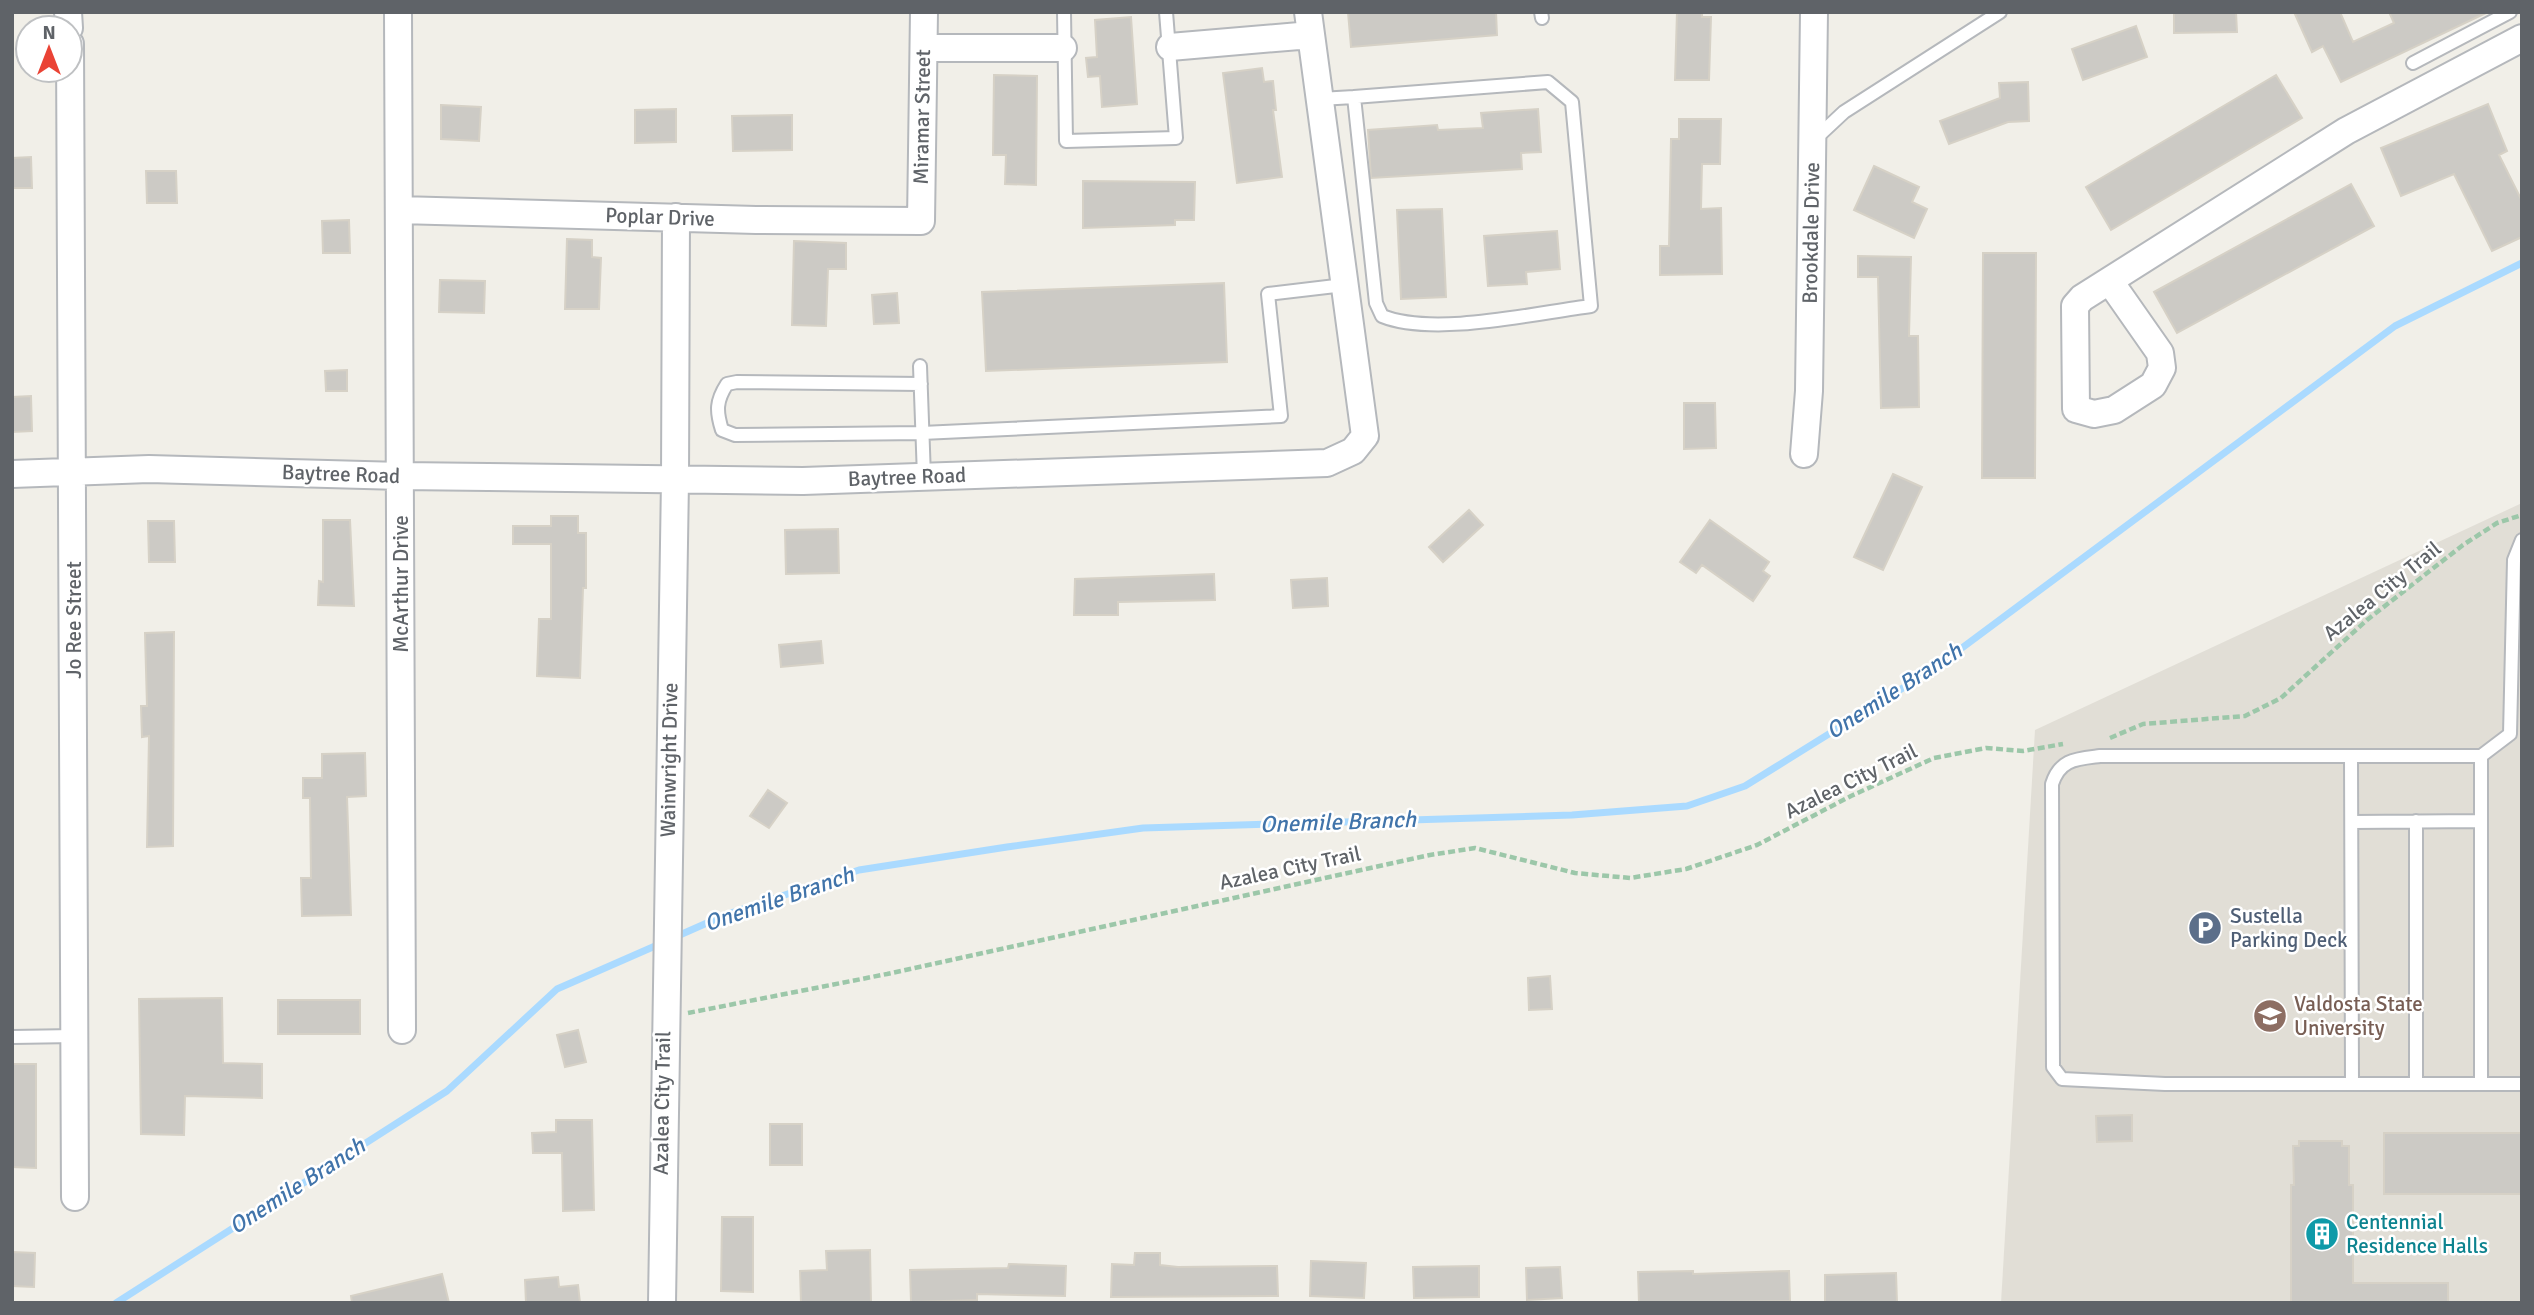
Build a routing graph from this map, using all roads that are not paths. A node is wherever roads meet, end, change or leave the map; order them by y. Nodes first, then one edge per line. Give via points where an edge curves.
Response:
1 (398, 12) edge
2 (924, 12) edge
3 (1065, 12) edge
4 (1166, 12) edge
5 (1814, 12) edge
6 (2000, 12) edge
7 (2510, 12) edge
8 (1310, 24) edge
9 (2522, 38) edge
10 (1170, 47) junction
11 (924, 48) junction
12 (1063, 48) junction
13 (2413, 64) dead end
14 (70, 84) edge
15 (1354, 97) junction
16 (1320, 99) junction
17 (1812, 142) junction
18 (400, 210) junction
19 (676, 217) junction
20 (921, 221) joint
21 (2111, 283) junction
22 (1344, 285) junction
23 (920, 366) dead end
24 (921, 384) junction
25 (922, 433) junction
26 (1804, 454) dead end
27 (74, 470) junction
28 (12, 474) edge
29 (401, 476) junction
30 (924, 477) junction
31 (675, 480) junction
32 (2522, 540) edge
33 (2351, 756) junction
34 (2480, 756) junction
35 (2416, 821) junction
36 (2480, 821) junction
37 (2352, 822) junction
38 (402, 1030) dead end
39 (75, 1036) junction
40 (12, 1037) edge
41 (2353, 1084) junction
42 (2416, 1084) junction
43 (2480, 1084) junction
44 (2522, 1084) edge
45 (75, 1197) dead end
46 (662, 1303) edge

1 - 18 street, McArthur Drive
2 - 11 street, Miramar Street
3 - 12 lane
4 - 10 lane
5 - 17 street, Brookdale Drive
6 - 17 lane via 1844,112
7 - 13 lane
8 - 10 street
8 - 16 street, Baytree Road
9 - 21 street via 2346,131
10 - 12 lane via 1176,138 1066,141
11 - 12 street
11 - 20 street, Miramar Street
14 - 27 street, Jo Ree Street
15 - 15 lane via 1376,303 1382,316 1406,322 1464,323 1591,306 1572,102 1564,93 1548,82
15 - 16 lane
16 - 22 street, Baytree Road
17 - 26 street, Brookdale Drive
18 - 19 street, Poplar Drive
18 - 29 street, McArthur Drive
19 - 20 street, Poplar Drive
19 - 31 street, Wainwright Drive
21 - 21 street via 2160,353 2162,368 2153,385 2113,410 2094,414 2076,409 2075,306
22 - 25 lane via 1268,294 1281,416
22 - 30 street, Baytree Road via 1365,436 1353,451 1327,463
23 - 24 lane
24 - 25 lane
24 - 25 lane via 737,382 727,384 717,399 717,415 722,430 735,435
25 - 30 lane
27 - 28 street, Baytree Road
27 - 29 street, Baytree Road
27 - 39 street, Jo Ree Street
29 - 31 street, Baytree Road
29 - 38 street, McArthur Drive
30 - 31 street, Baytree Road
31 - 46 street, Wainwright Drive
32 - 34 lane via 2514,560 2510,734
33 - 34 lane
33 - 37 lane
33 - 41 lane via 2099,757 2069,760 2056,771 2052,785 2053,1067 2062,1079 2085,1082
34 - 36 lane
35 - 36 lane
35 - 37 lane
35 - 42 lane
36 - 43 lane
37 - 41 lane
39 - 40 lane
39 - 45 street, Jo Ree Street
41 - 42 lane
42 - 43 lane
43 - 44 lane

